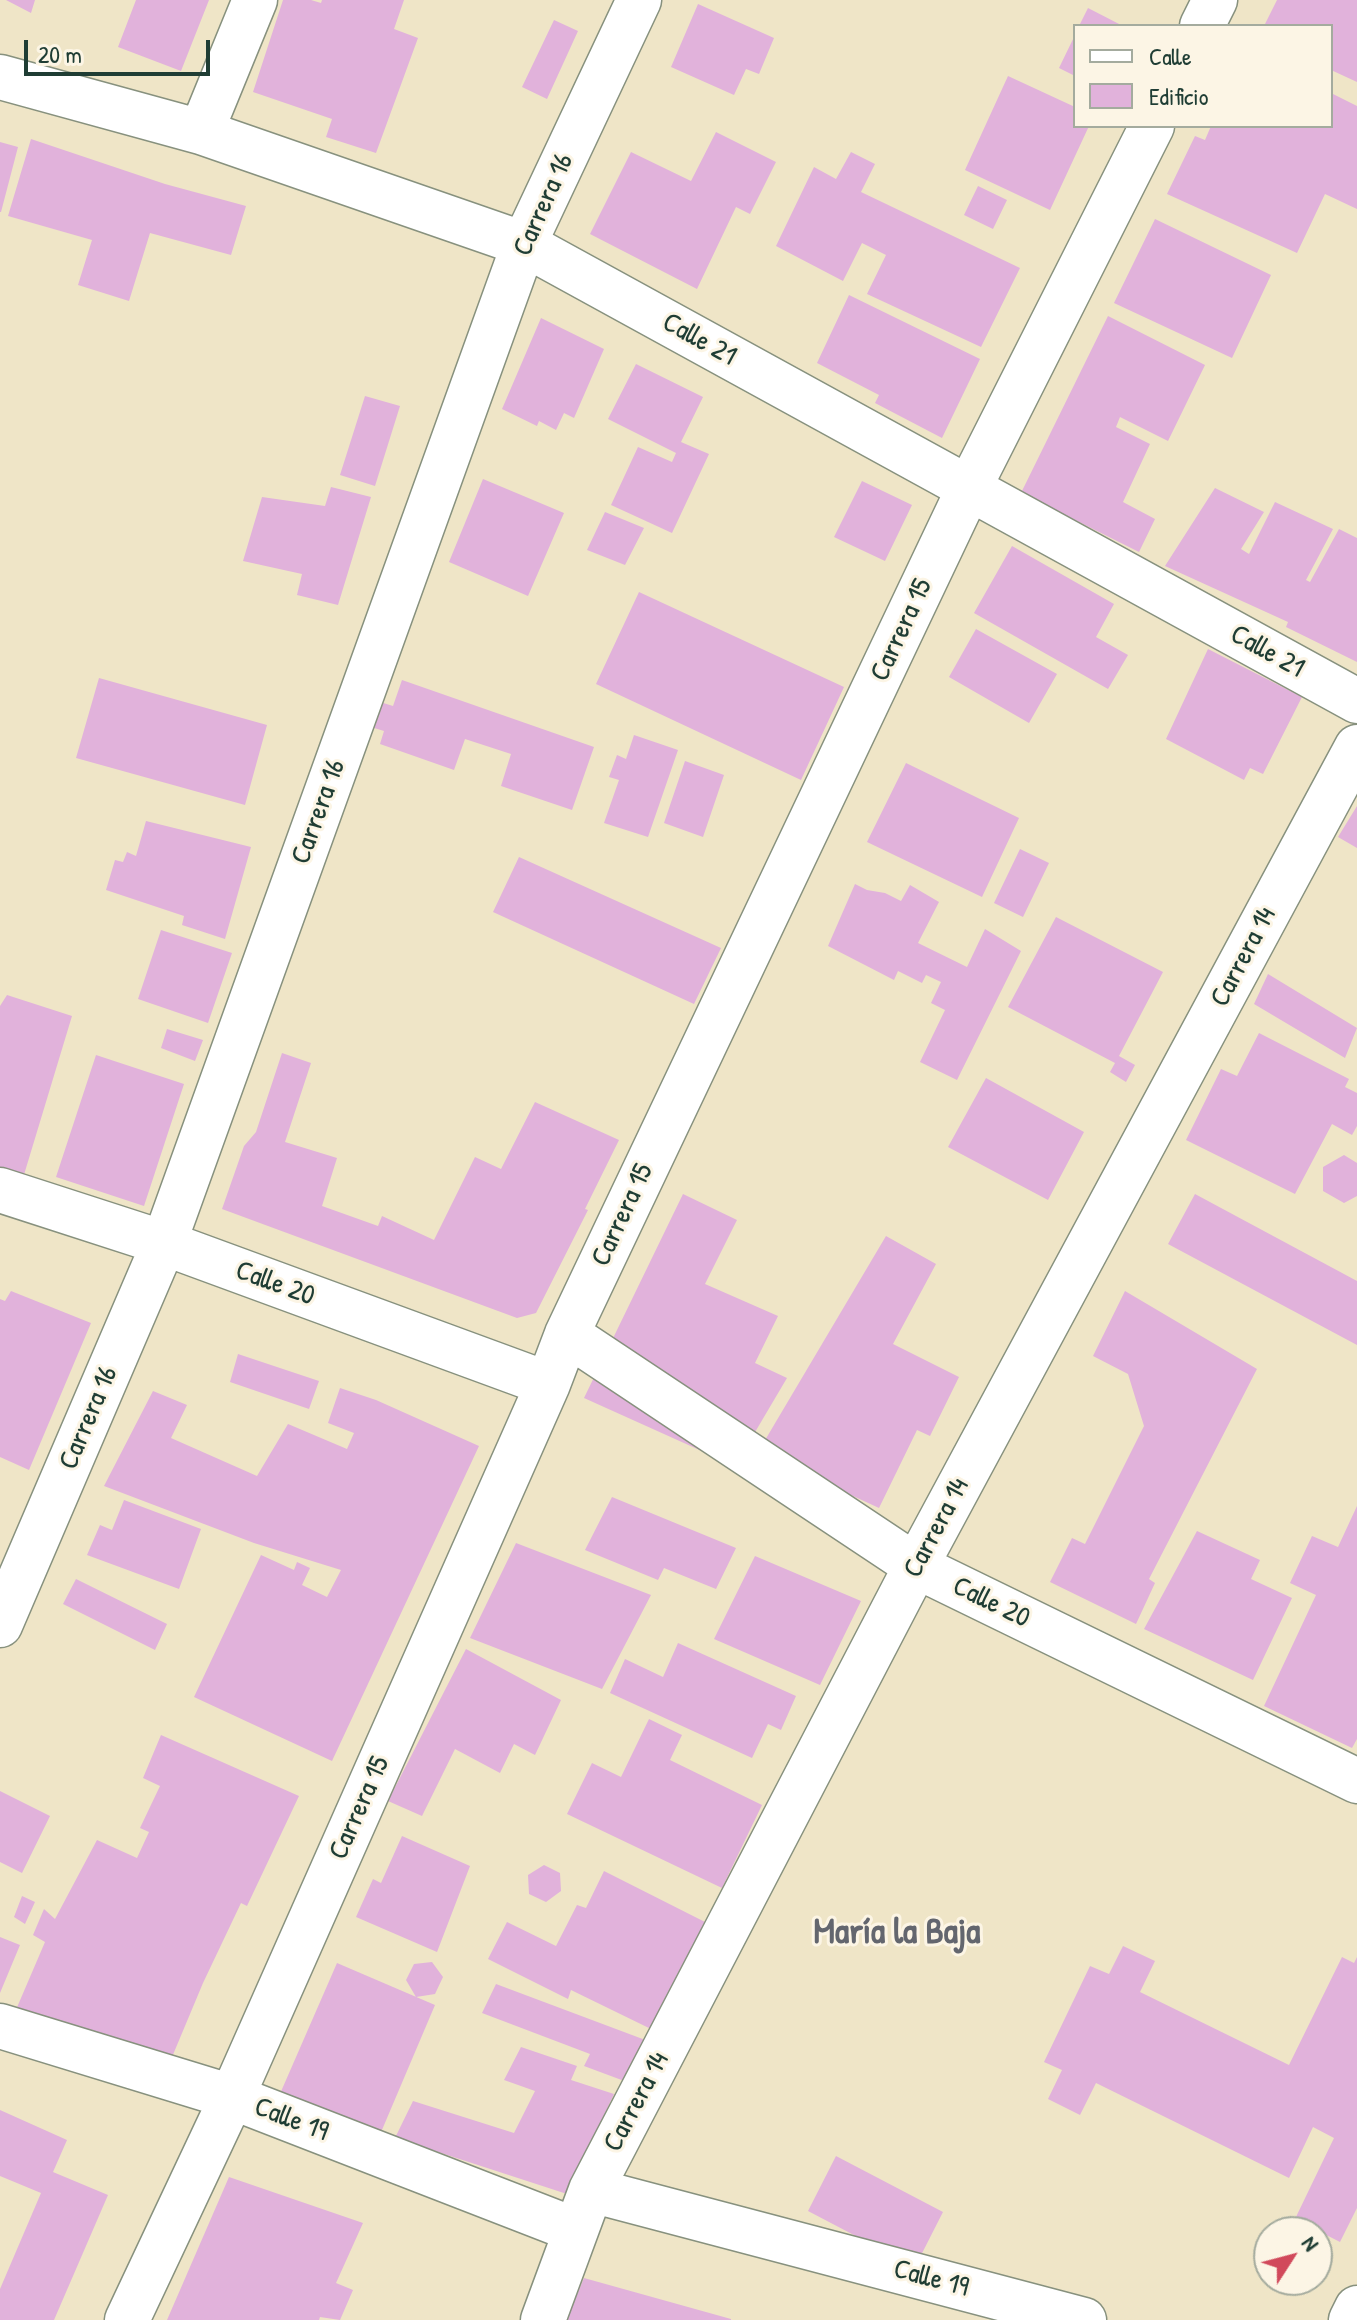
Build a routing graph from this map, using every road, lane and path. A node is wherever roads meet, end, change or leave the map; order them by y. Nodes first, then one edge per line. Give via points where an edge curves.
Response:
1 (255, 0) edge
2 (639, 0) edge
3 (1215, 0) edge
4 (1203, 24) edge
5 (0, 77) edge
6 (1151, 128) edge
7 (201, 132) junction
8 (524, 244) junction
9 (969, 488) junction
10 (1357, 701) edge
11 (1357, 747) edge
12 (0, 1190) edge
13 (164, 1243) junction
14 (567, 1334) junction
15 (548, 1384) junction
16 (916, 1566) junction
17 (0, 1625) edge
18 (1357, 1781) edge
19 (0, 2026) edge
20 (232, 2097) junction
21 (591, 2190) junction
22 (575, 2230) junction
23 (1357, 2308) edge
24 (127, 2320) edge
25 (543, 2320) edge
26 (1084, 2320) edge
27 (1351, 2320) edge

1 - 7 street
2 - 8 street, Carrera 16
3 - 4 street
5 - 7 street, Calle 21
6 - 9 street, Carrera 15
7 - 8 street, Calle 21
8 - 9 street, Calle 21
8 - 13 street, Carrera 16
9 - 10 street, Calle 21
9 - 14 street, Carrera 15
11 - 16 street, Carrera 14
12 - 13 street, Calle 20
13 - 15 street, Calle 20
13 - 17 street, Carrera 16
14 - 15 street, Carrera 15
14 - 16 street, Calle 20
15 - 20 street, Carrera 15
16 - 18 street, Calle 20
16 - 21 street, Carrera 14
19 - 20 street, Calle 19
20 - 22 street, Calle 19
20 - 24 street, Carrera 15
21 - 22 street, Carrera 14
21 - 26 street, Calle 19
22 - 25 street, Carrera 14
23 - 27 street

